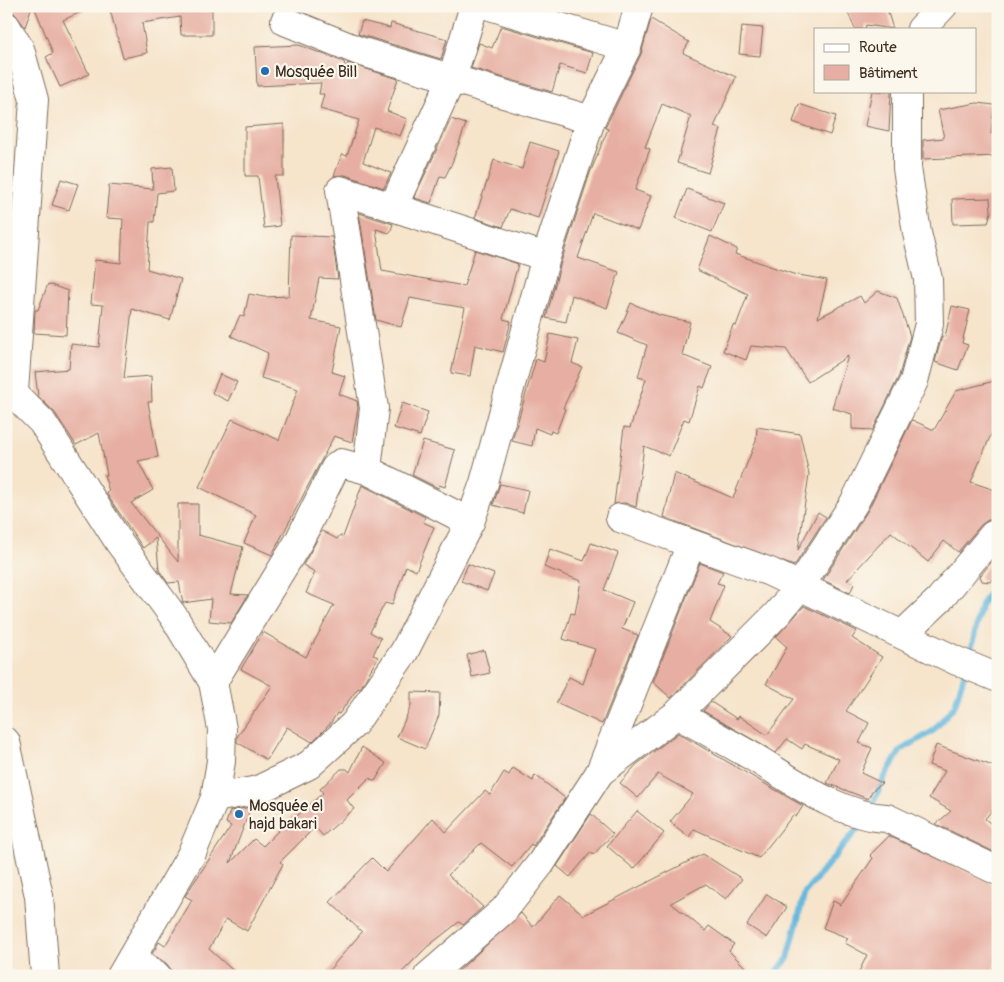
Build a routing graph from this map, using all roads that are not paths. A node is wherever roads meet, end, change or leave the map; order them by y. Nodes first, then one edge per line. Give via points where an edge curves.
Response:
1 (474, 6) edge
2 (490, 6) edge
3 (639, 6) edge
4 (943, 6) edge
5 (284, 21) dead end
6 (6, 26) edge
7 (922, 28) edge
8 (627, 47) junction
9 (452, 78) junction
10 (907, 92) edge
11 (591, 120) junction
12 (393, 207) junction
13 (546, 257) junction
14 (10, 389) edge
15 (367, 470) junction
16 (620, 518) dead end
17 (470, 522) junction
18 (993, 535) dead end
19 (691, 544) junction
20 (800, 586) junction
21 (903, 634) junction
22 (998, 678) edge
23 (213, 682) junction
24 (677, 714) junction
25 (6, 742) edge
26 (600, 772) junction
27 (215, 798) junction
28 (998, 871) edge
29 (126, 968) edge
30 (45, 976) edge
31 (156, 976) edge
32 (428, 976) edge

1 - 9 street
2 - 8 street
3 - 8 street
4 - 7 street
5 - 9 street via 360,51
6 - 14 street via 20,49 34,100
8 - 11 street
9 - 11 street
9 - 12 street
10 - 20 street via 907,168 928,278 929,324 914,381 881,451 854,503
11 - 13 street
12 - 13 street
12 - 15 street via 340,190 374,408
13 - 17 street via 484,483
14 - 23 street via 42,422 119,542 174,617
15 - 17 street
15 - 23 street via 341,463 335,468 299,540
16 - 19 street
17 - 27 street via 404,652 354,724 309,765 258,790
18 - 21 street via 938,600
19 - 20 street
19 - 26 street
20 - 21 street
20 - 24 street via 777,614
21 - 22 street
23 - 27 street via 222,729
24 - 26 street
24 - 28 street via 809,791 845,808 887,818
25 - 30 street via 39,896
26 - 32 street via 541,863 504,910
27 - 29 street via 191,855
29 - 31 street

